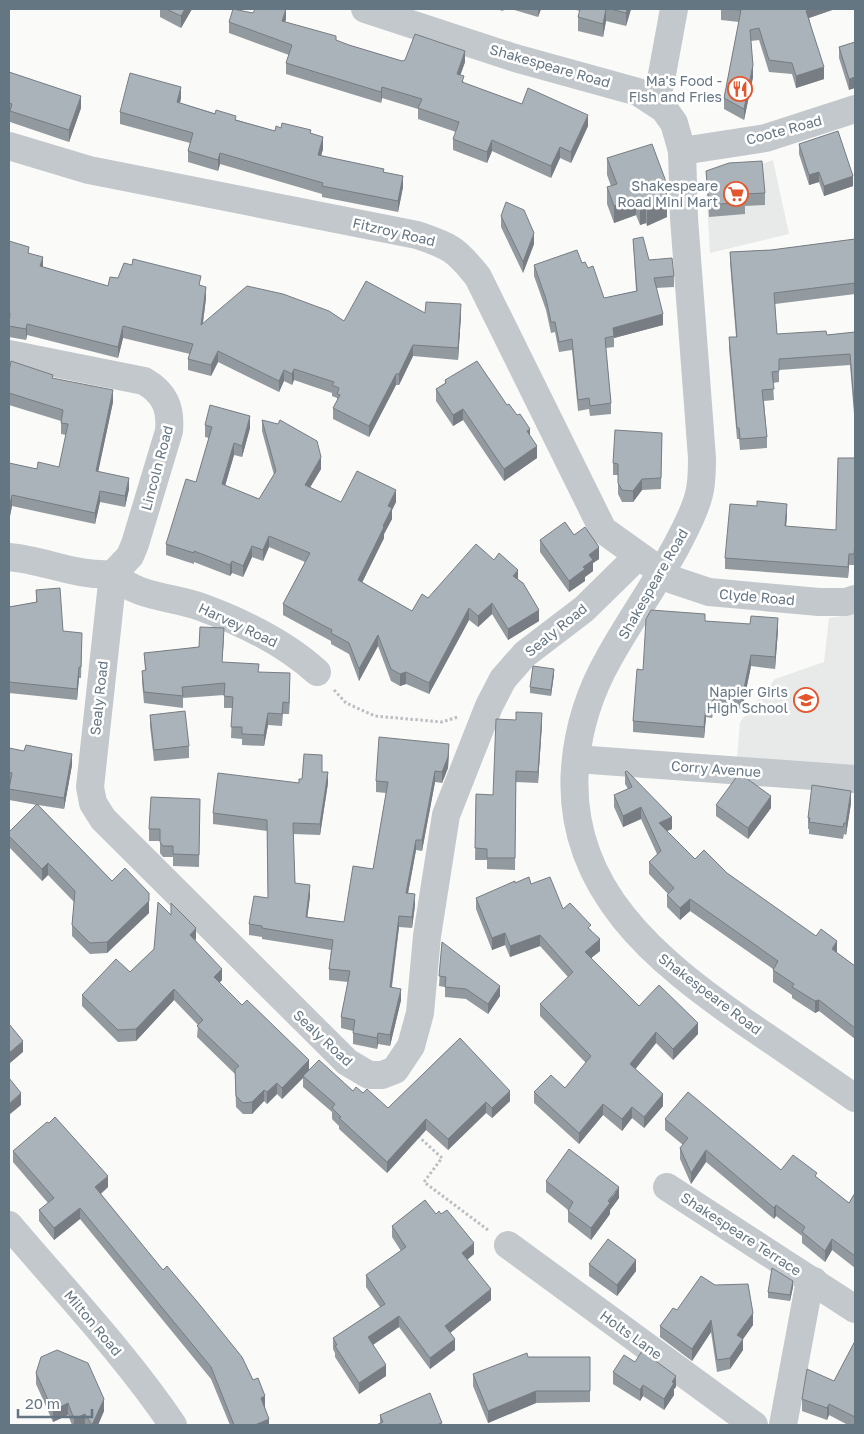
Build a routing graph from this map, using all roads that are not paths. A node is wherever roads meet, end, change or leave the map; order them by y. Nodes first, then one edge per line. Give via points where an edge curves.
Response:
1 (365, 9) edge
2 (674, 9) edge
3 (653, 100) junction
4 (855, 109) edge
5 (9, 146) edge
6 (682, 151) junction
7 (9, 354) edge
8 (9, 557) edge
9 (637, 557) junction
10 (662, 573) junction
11 (114, 574) junction
12 (855, 599) edge
13 (317, 672) road end
14 (576, 759) junction
15 (855, 779) edge
16 (855, 1098) edge
17 (667, 1187) dead end
18 (9, 1225) edge
19 (508, 1245) road end
20 (814, 1281) junction
21 (855, 1309) edge
22 (173, 1425) edge
23 (754, 1425) edge
24 (783, 1425) edge

1 - 3 street, Shakespeare Road via 515,58 638,92
2 - 3 street via 660,85
3 - 6 street, Shakespeare Road via 674,124
4 - 6 street, Coote Road via 766,138
5 - 9 street, Fitzroy Road via 89,170 417,235 455,250 478,277 603,530
6 - 10 street, Shakespeare Road via 701,475 700,493 693,514
7 - 11 street, Lincoln Road via 144,381 155,388 168,405 169,431 135,544 122,567
8 - 11 street via 91,574
9 - 10 street, Fitzroy Road
9 - 11 street, Sealy Road via 584,609 525,654 504,679 489,706 446,815 427,936 420,1013 411,1046 395,1070 382,1075 369,1075 347,1062 103,819 93,803 90,787
10 - 12 street, Clyde Road via 686,586 709,592 819,602
10 - 14 street, Shakespeare Road via 590,695 578,735
11 - 13 street, Harvey Road via 131,589 200,607 246,626 301,657
14 - 15 street, Corry Avenue
14 - 16 street, Shakespeare Road via 575,800 588,858 602,888 624,920 683,977
17 - 20 street, Shakespeare Terrace
18 - 22 street, Milton Road via 123,1359
19 - 23 street, Holts Lane
20 - 21 street, Shakespeare Terrace
20 - 24 street, Shakespeare Terrace via 808,1291

